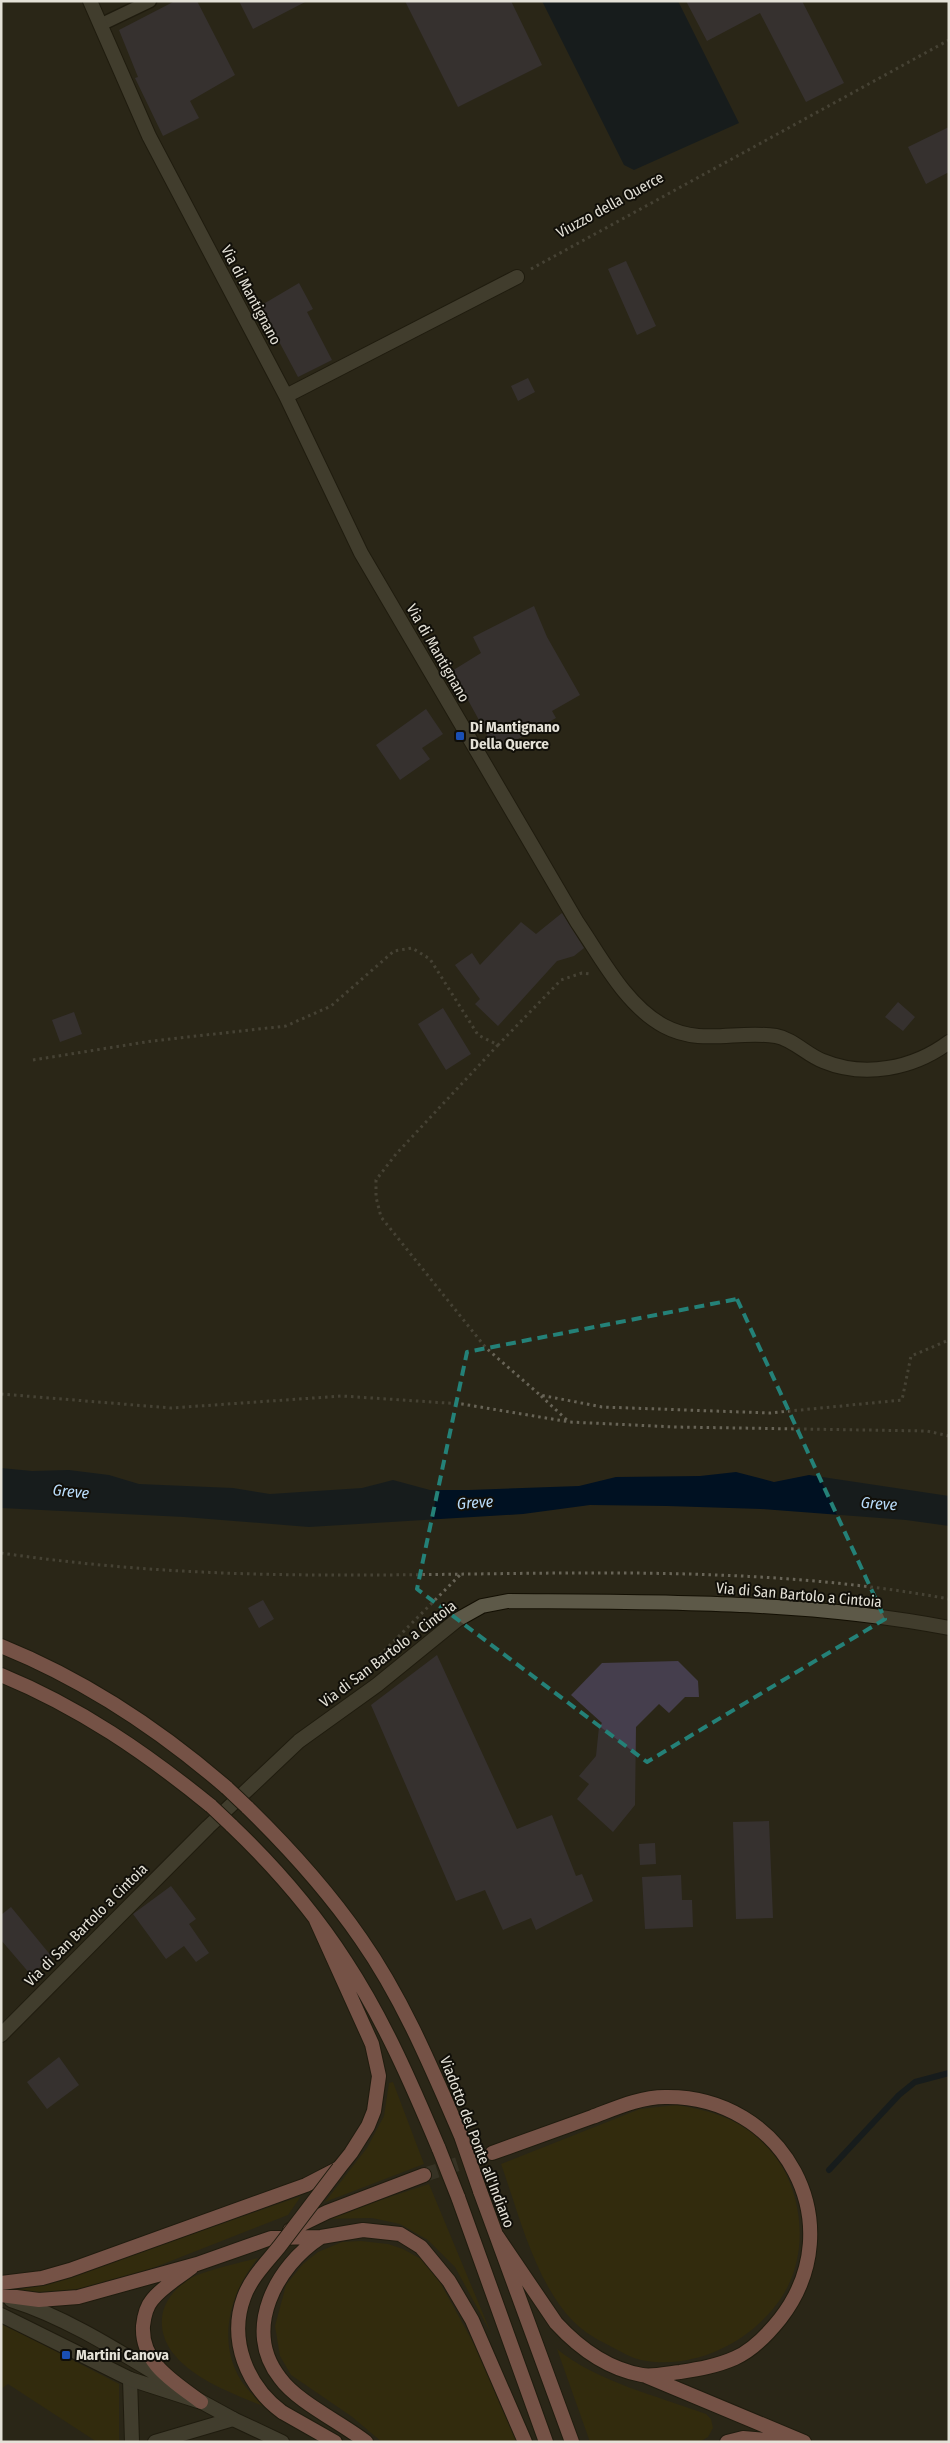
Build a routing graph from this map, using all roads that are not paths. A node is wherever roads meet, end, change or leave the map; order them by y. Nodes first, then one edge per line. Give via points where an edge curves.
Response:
1 (90, 1) edge
2 (150, 1) edge
3 (100, 25) junction
4 (516, 277) road end
5 (286, 396) junction
6 (949, 1042) edge
7 (949, 1628) edge
8 (1, 1646) edge
9 (1, 1675) edge
10 (316, 1920) junction
11 (1, 2035) edge
12 (492, 2153) tunnel mouth
13 (339, 2168) junction
14 (424, 2175) tunnel mouth
15 (497, 2236) junction
16 (321, 2237) junction
17 (271, 2238) junction
18 (196, 2264) junction
19 (1, 2282) edge
20 (1, 2296) edge
21 (1, 2315) edge
22 (644, 2376) junction
23 (130, 2379) junction
24 (201, 2402) junction
25 (233, 2419) junction
26 (132, 2442) edge
27 (155, 2442) edge
28 (282, 2442) edge
29 (335, 2442) edge
30 (366, 2442) edge
31 (525, 2442) edge
32 (546, 2442) edge
33 (572, 2442) edge
34 (727, 2442) edge
35 (791, 2442) edge
36 (804, 2442) edge

1 - 3 street, Via di Mantignano
2 - 3 lane
3 - 5 street, Via di Mantignano via 149,136
4 - 5 street
5 - 6 street, Via di Mantignano via 366,562 576,922 640,1008 684,1036 755,1033 779,1036 821,1060 844,1067 872,1070 907,1064
7 - 11 street, Via di San Bartolo a Cintoia via 851,1614 765,1607 608,1602 508,1601 487,1604 457,1620 299,1741 208,1827
8 - 15 highway, Viadotto del Ponte all'Indiano, bridge via 66,1675 153,1727 227,1788 294,1854 362,1940 394,1994 429,2062 461,2136
9 - 10 highway, bridge via 70,1707 164,1768 231,1825 274,1869
10 - 13 highway via 372,2044 379,2076 376,2102 368,2126
10 - 32 highway, bridge via 368,1999 439,2149
12 - 22 highway via 638,2100 663,2097 714,2102 735,2110 768,2135 787,2158 803,2191 809,2238 803,2278 787,2310 760,2341 735,2358 703,2369
13 - 19 highway via 306,2185 70,2270 42,2278
13 - 29 highway, bridge via 255,2277 241,2306 239,2337 244,2362 260,2392 282,2412
14 - 17 highway
15 - 22 highway via 568,2336 600,2359
15 - 33 highway, Viadotto del Ponte all'Indiano
16 - 17 highway
16 - 30 highway via 298,2254 278,2280 266,2311 265,2341 273,2367 284,2384
16 - 31 highway via 352,2231 383,2231 407,2237 431,2256 450,2281 472,2320
17 - 18 highway
18 - 20 highway via 78,2297 39,2300
18 - 24 highway via 153,2298 145,2313 143,2331 149,2357 158,2369
20 - 24 street via 29,2306 110,2346
21 - 23 street
22 - 36 highway
23 - 24 street
23 - 26 street
24 - 25 street
25 - 27 street
25 - 28 street
34 - 35 highway via 743,2438

